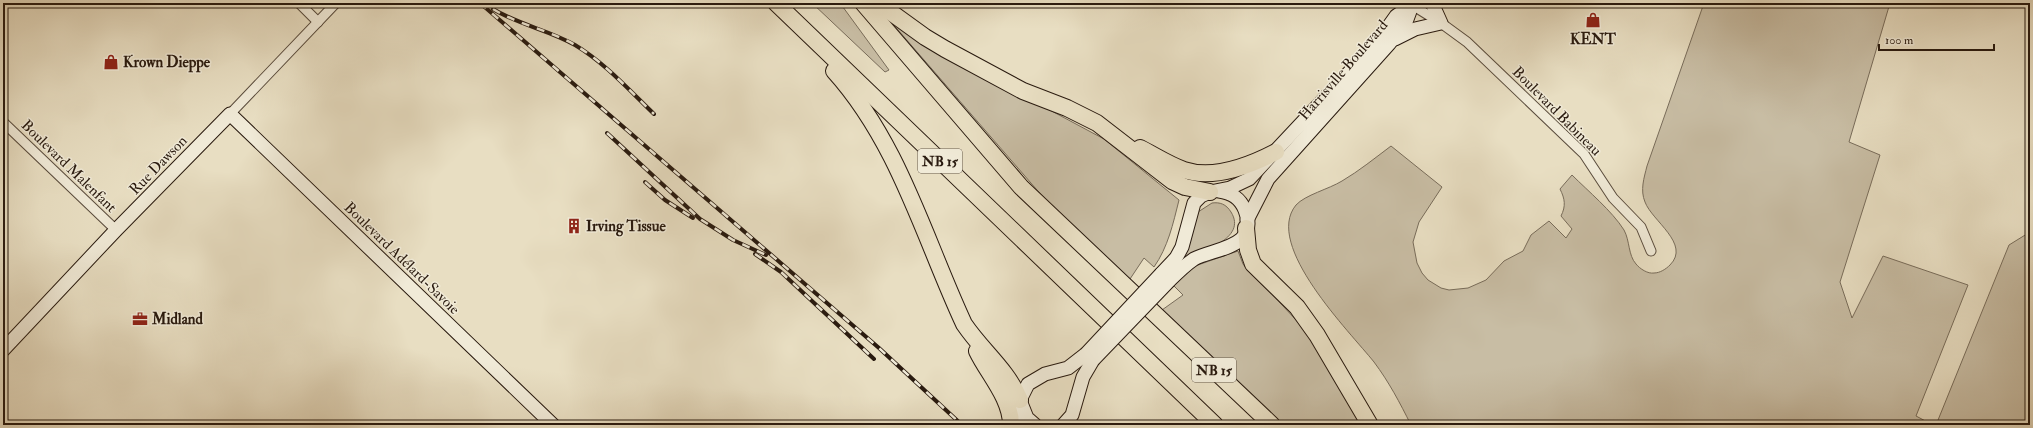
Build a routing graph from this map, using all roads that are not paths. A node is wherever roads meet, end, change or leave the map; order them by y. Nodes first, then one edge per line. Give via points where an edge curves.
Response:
1 (299, 3) edge
2 (336, 3) edge
3 (770, 3) edge
4 (776, 3) edge
5 (863, 3) edge
6 (878, 3) edge
7 (1432, 3) edge
8 (1411, 4) edge
9 (318, 22) junction
10 (1441, 23) junction
11 (1389, 44) junction
12 (230, 114) junction
13 (3, 122) edge
14 (1115, 135) junction
15 (1276, 152) junction
16 (1214, 191) junction
17 (1247, 224) junction
18 (116, 230) junction
19 (1652, 250) dead end
20 (1165, 277) junction
21 (964, 324) junction
22 (3, 350) edge
23 (1090, 357) junction
24 (1020, 400) junction
25 (553, 425) edge
26 (1011, 425) edge
27 (1017, 425) edge
28 (1035, 425) edge
29 (1063, 425) edge
30 (1215, 425) edge
31 (1272, 425) edge
32 (1370, 425) edge

1 - 9 street
2 - 9 street, Rue Dawson
3 - 21 highway via 836,73 860,102 873,123 900,174
4 - 30 highway, NB 15
5 - 31 highway, NB 15 via 1021,187
6 - 14 highway via 945,49 1023,91 1097,123
7 - 10 main road
8 - 10 street, Boulevard Babineau
8 - 11 main road, Harrisville Boulevard via 1406,22
8 - 15 main road, Harrisville Boulevard via 1396,16 1381,37
9 - 12 street, Rue Dawson
10 - 11 main road via 1415,29
10 - 19 street, Boulevard Babineau via 1467,42 1584,154 1613,198 1641,228
11 - 17 main road, Harrisville Boulevard via 1268,179
12 - 18 main road, Rue Dawson
12 - 25 main road, Boulevard Adélard-Savoie
13 - 18 street, Boulevard Malenfant
14 - 15 highway via 1184,170 1205,173 1227,171
14 - 16 highway via 1172,181 1185,187
15 - 16 main road, Harrisville Boulevard via 1245,181 1230,188
16 - 17 main road via 1236,197 1245,210
16 - 20 main road, Harrisville Boulevard via 1201,196 1194,204 1182,247
17 - 20 main road, Harrisville Boulevard via 1243,236 1230,248 1194,259
17 - 32 highway via 1248,250 1253,264 1297,307 1317,335
18 - 22 main road, Rue Dawson
20 - 23 main road, Harrisville Boulevard, bridge
21 - 24 highway via 1007,374
21 - 26 highway via 1005,400
23 - 24 main road via 1068,368 1045,374 1028,384
23 - 29 main road via 1072,415
24 - 27 main road
24 - 28 main road via 1027,418

